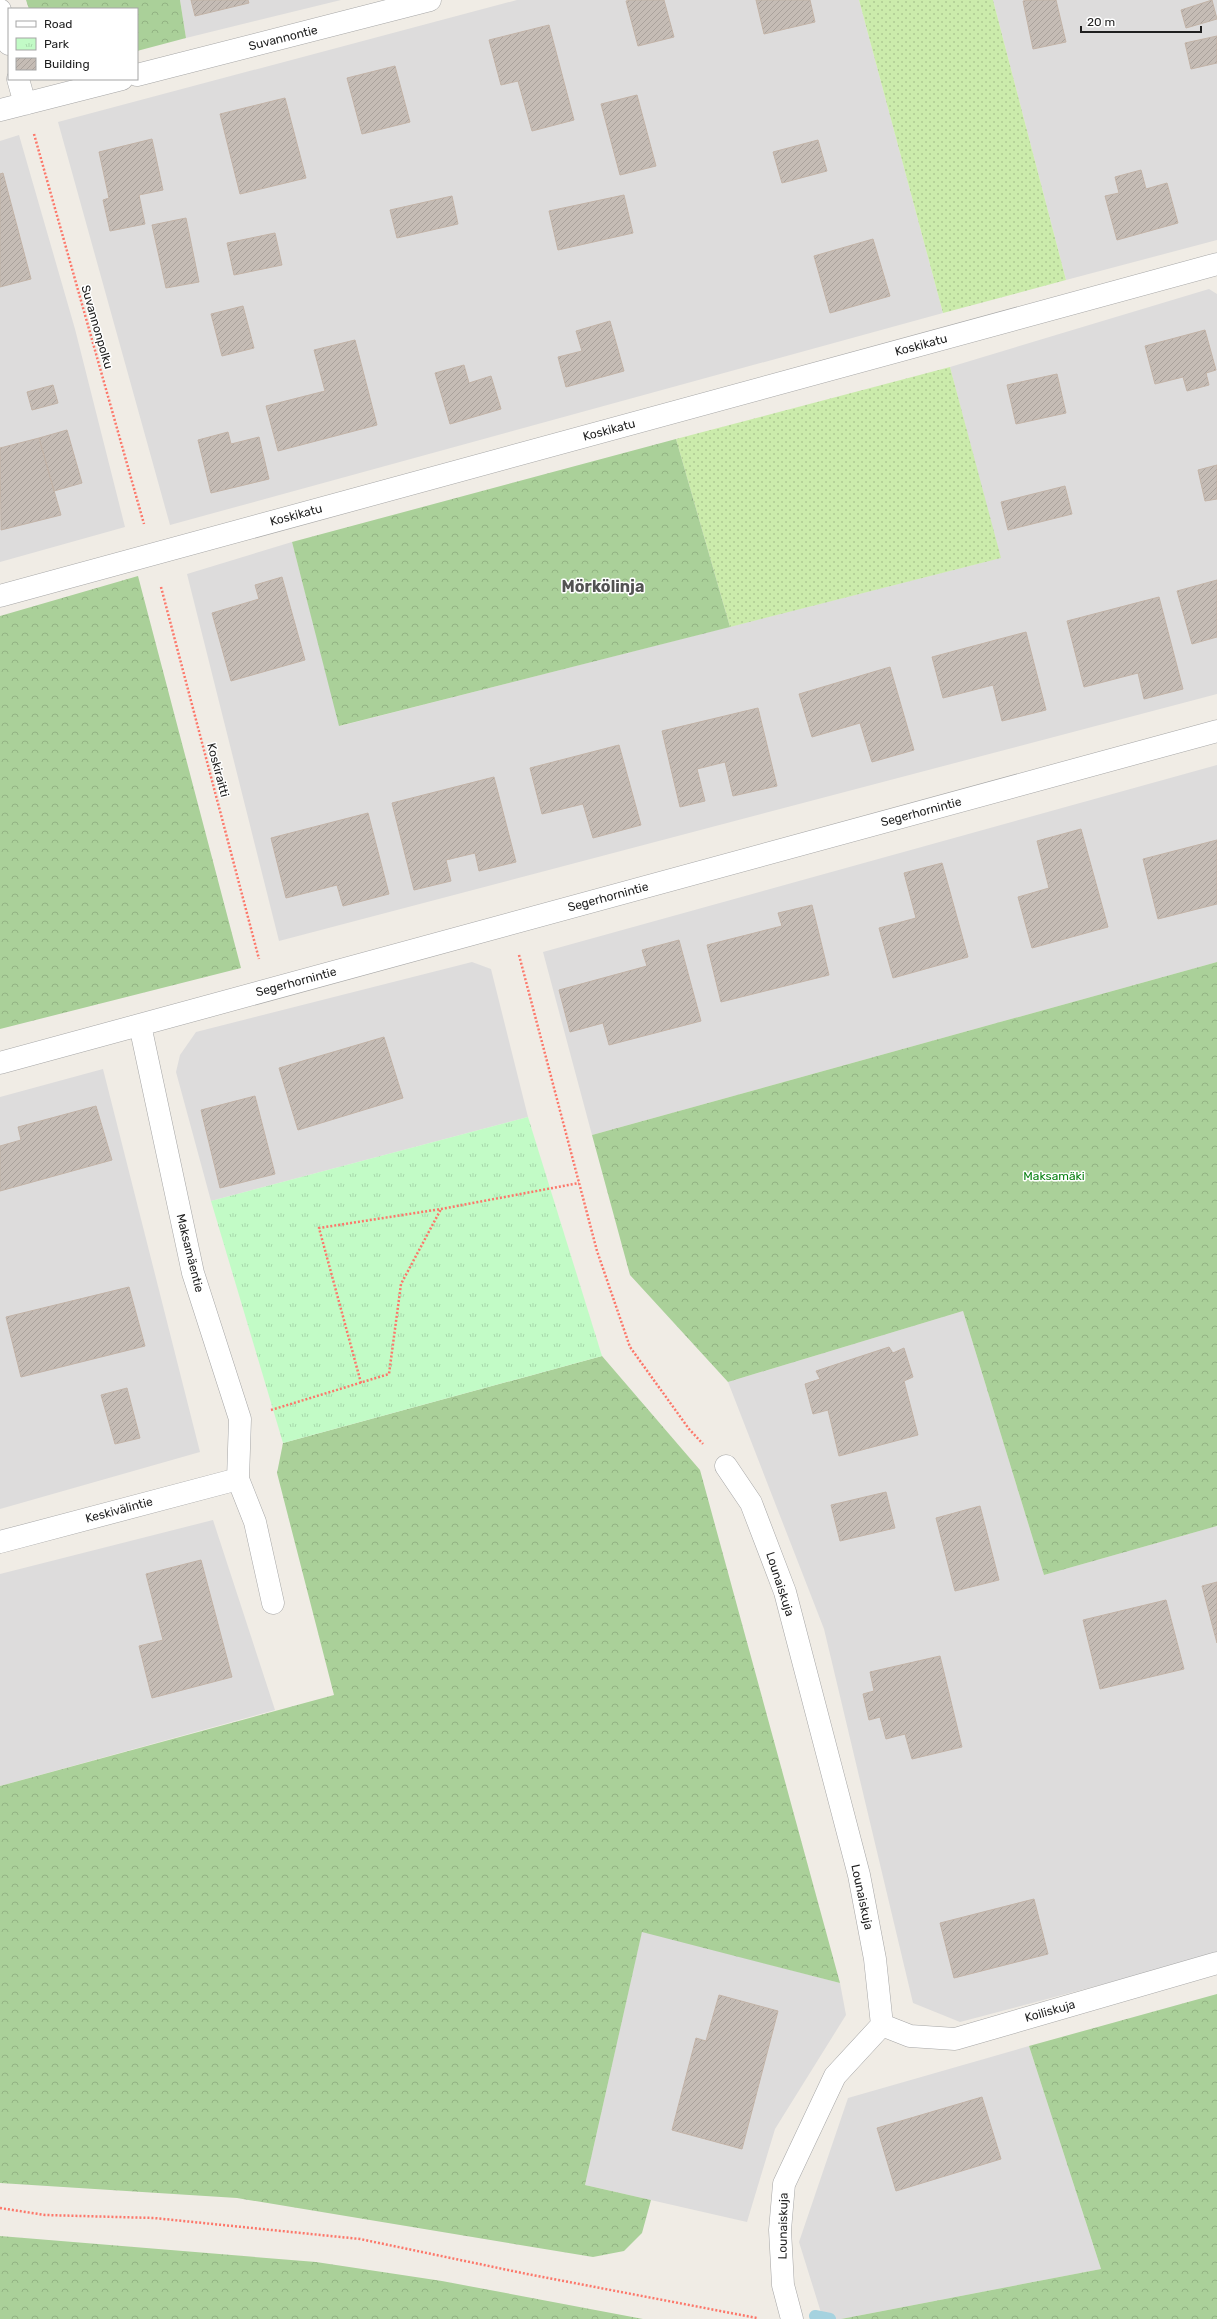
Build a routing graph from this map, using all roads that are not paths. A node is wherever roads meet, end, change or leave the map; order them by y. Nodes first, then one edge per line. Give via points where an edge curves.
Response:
1 (430, 0) edge
2 (405, 3) edge
3 (0, 10) edge
4 (8, 40) edge
5 (138, 75) edge
6 (18, 80) edge
7 (118, 80) edge
8 (25, 104) junction
9 (0, 110) edge
10 (1217, 264) edge
11 (0, 596) edge
12 (1217, 731) edge
13 (140, 1025) junction
14 (0, 1063) edge
15 (726, 1466) road end
16 (238, 1479) junction
17 (0, 1542) edge
18 (273, 1603) dead end
19 (1217, 1963) edge
20 (882, 2025) junction
21 (792, 2319) edge

1 - 2 street, Suvannontie
2 - 5 street, Suvannontie
3 - 4 street
6 - 8 street
7 - 8 street
8 - 9 street
10 - 11 street, Koskikatu
12 - 13 street, Segerhornintie
13 - 14 street, Segerhornintie
13 - 16 street, Maksamäentie via 193,1273 240,1419
15 - 20 street, Lounaiskuja via 751,1503 785,1592 859,1875 875,1959
16 - 17 street, Keskivälintie
16 - 18 street via 255,1522
19 - 20 street, Koiliskuja via 955,2039 910,2036
20 - 21 street, Lounaiskuja via 835,2076 784,2184 780,2230 783,2285

